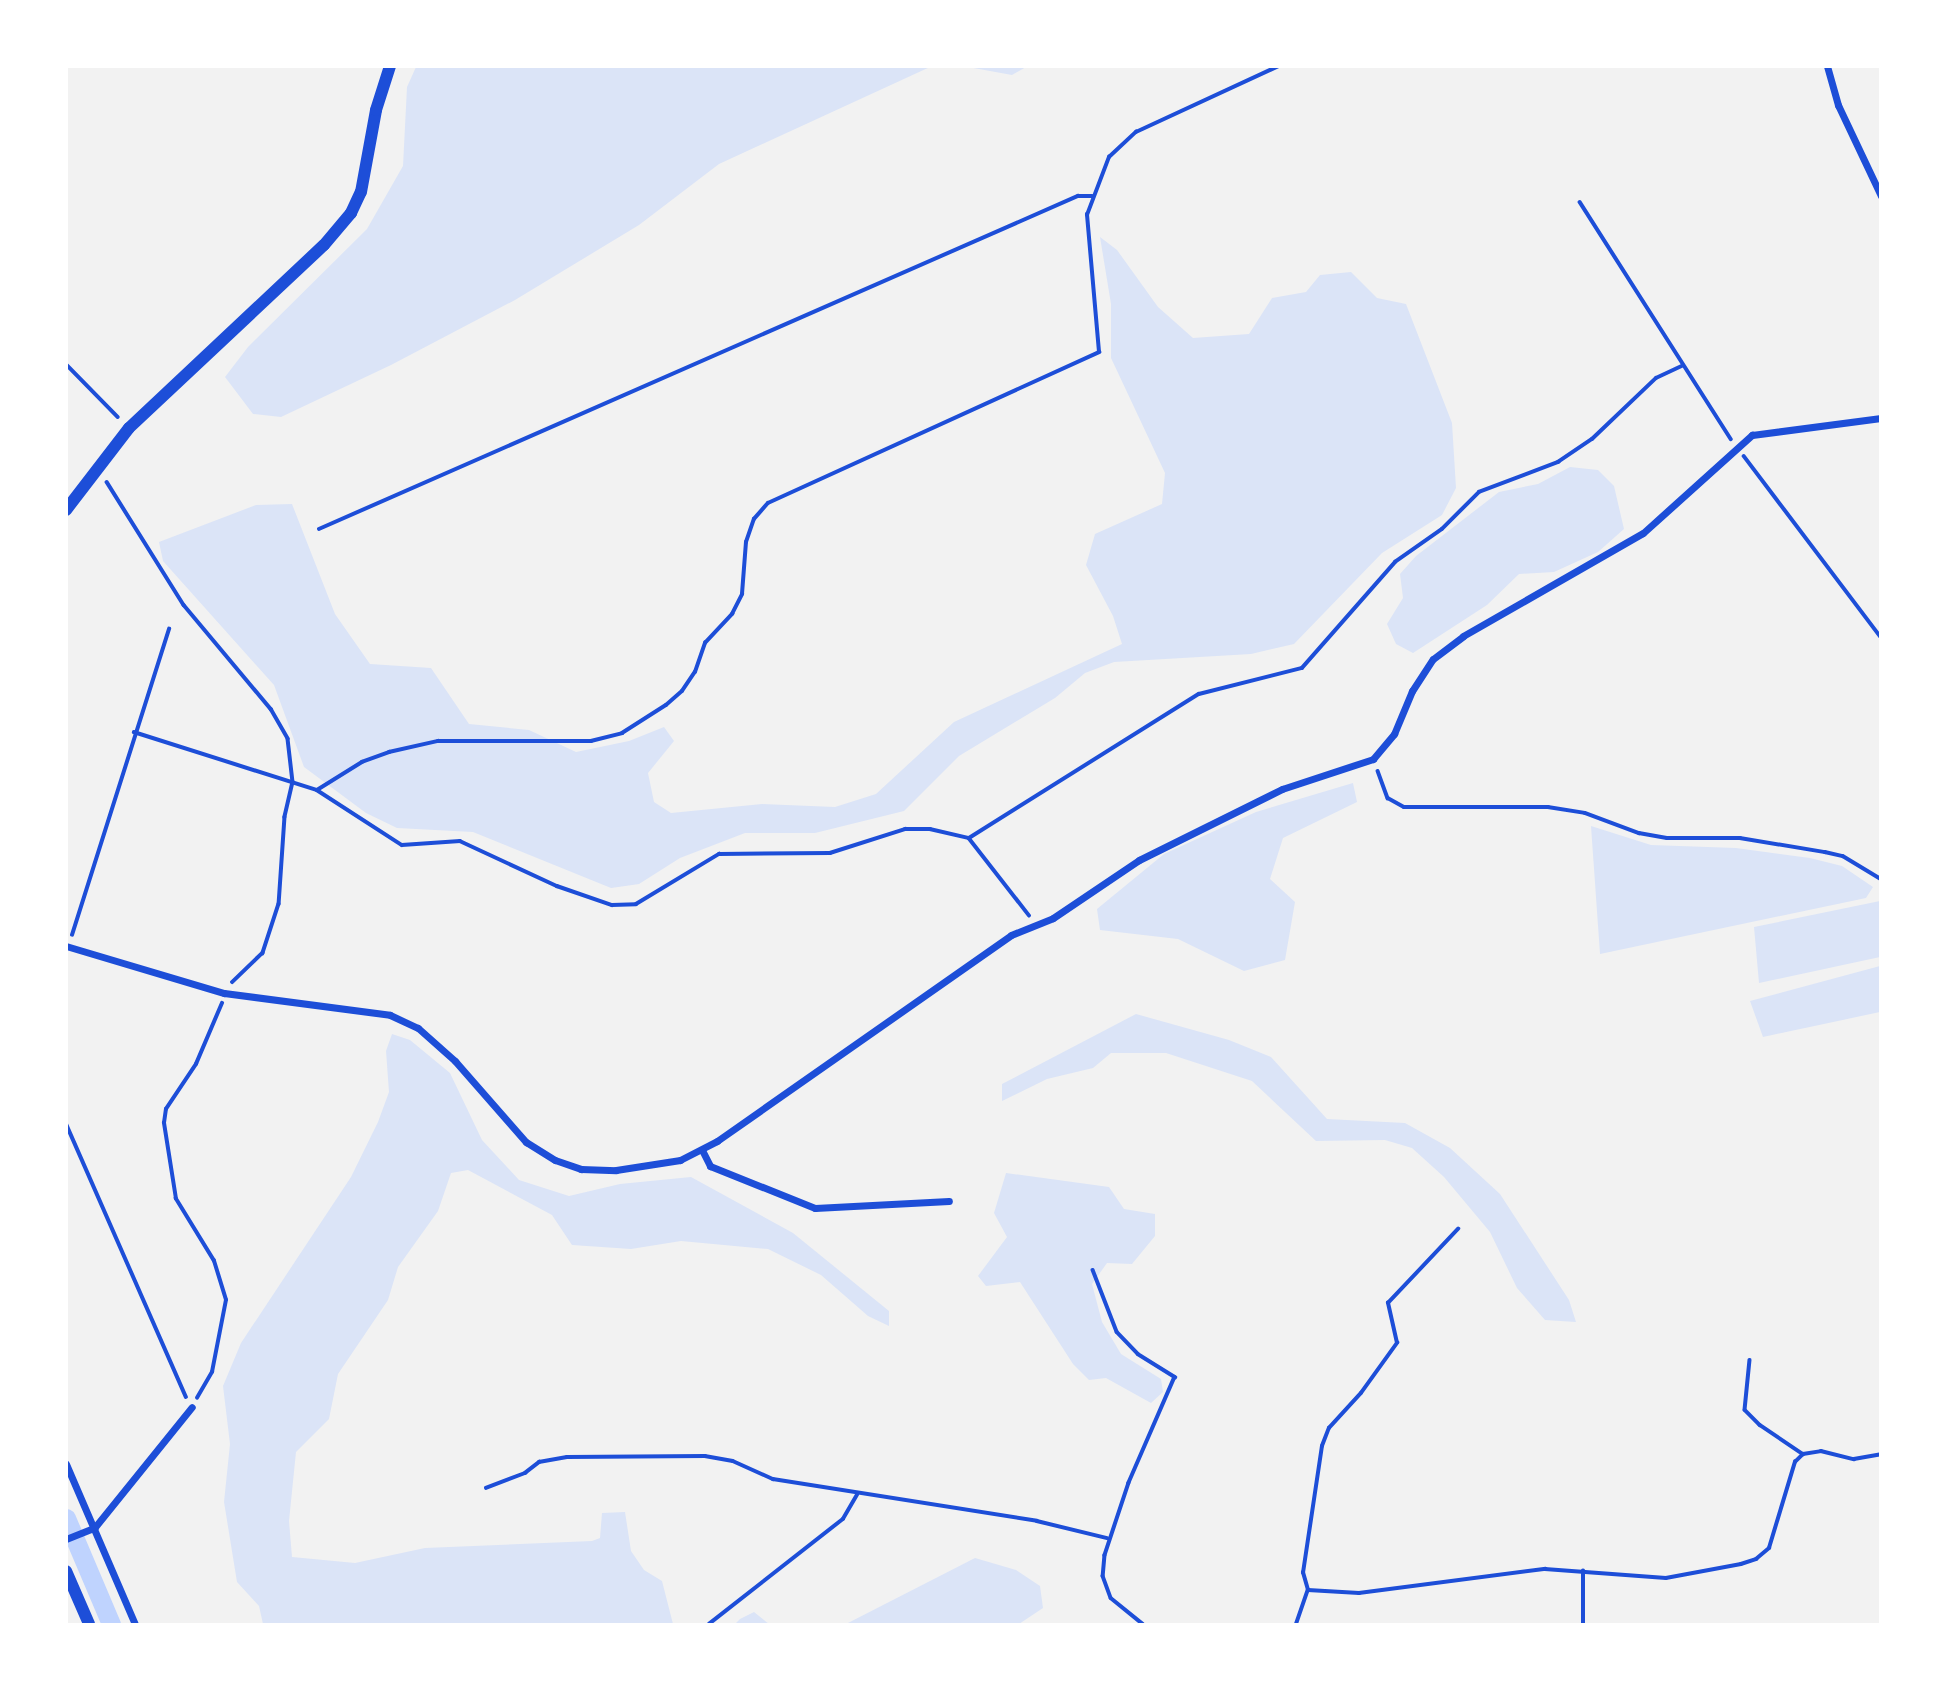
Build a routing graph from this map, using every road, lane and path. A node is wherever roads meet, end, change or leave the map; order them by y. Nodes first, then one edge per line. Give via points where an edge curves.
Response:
1 (390, 66) edge
2 (1279, 66) edge
3 (1827, 66) edge
4 (1881, 195) edge
5 (1091, 196) junction
6 (1580, 202) dead end
7 (66, 364) edge
8 (1682, 366) junction
9 (1881, 418) edge
10 (129, 428) junction
11 (1737, 446) junction
12 (90, 474) junction
13 (66, 510) edge
14 (319, 529) dead end
15 (169, 629) dead end
16 (1881, 637) edge
17 (134, 732) junction
18 (1373, 759) junction
19 (293, 782) junction
20 (317, 790) junction
21 (969, 838) junction
22 (1881, 879) edge
23 (1034, 922) junction
24 (68, 946) edge
25 (224, 993) junction
26 (66, 1123) edge
27 (702, 1150) junction
28 (949, 1200) dead end
29 (1458, 1229) dead end
30 (1093, 1270) dead end
31 (1750, 1360) dead end
32 (192, 1407) junction
33 (1802, 1454) junction
34 (1881, 1454) edge
35 (66, 1464) edge
36 (486, 1488) dead end
37 (857, 1495) junction
38 (93, 1528) junction
39 (1107, 1538) junction
40 (66, 1539) edge
41 (1583, 1570) junction
42 (66, 1571) edge
43 (1308, 1590) junction
44 (89, 1625) edge
45 (135, 1625) edge
46 (709, 1625) edge
47 (1143, 1625) edge
48 (1296, 1625) edge
49 (1583, 1625) edge

1 - 10 street via 376,110 361,192 351,214 324,245
2 - 5 path via 1136,132 1110,157
3 - 4 street via 1838,105
5 - 14 path via 1078,196
5 - 20 path via 1087,215 1099,352 768,502 754,519 746,542 742,594 732,614 705,643 695,672 666,705 608,738 439,741 389,752 362,762
6 - 8 path
7 - 10 path
8 - 11 path
8 - 21 path via 1656,378 1592,439 1558,462 1479,492 1443,528 1395,562 1302,668 1199,694
9 - 11 street via 1772,429
10 - 12 street
11 - 16 path
11 - 18 street via 1643,533 1463,636 1433,659 1412,691 1394,734
12 - 13 street
12 - 19 path via 112,484 148,552 184,605 271,709 288,739
15 - 17 path
17 - 19 path
17 - 24 path
18 - 22 path via 1388,798 1404,807 1548,807 1585,813 1639,834 1740,838 1825,852 1843,856
18 - 23 street via 1241,807 1139,860 1053,918
19 - 20 path
19 - 25 path via 285,817 279,904 263,953
20 - 21 path via 402,845 460,841 557,886 625,907 719,853 830,853 905,829
21 - 23 path
23 - 27 street
24 - 25 street
25 - 27 street via 390,1015 418,1028 455,1061 526,1142 555,1160 581,1168 616,1170 667,1163
25 - 32 path via 206,1045 166,1109 164,1123 176,1199 214,1261 226,1300 212,1372
26 - 32 path
27 - 28 street via 710,1166 815,1208
29 - 43 path via 1388,1303 1396,1343 1329,1428 1303,1573
30 - 39 path via 1117,1332 1138,1354 1175,1377
31 - 33 path via 1745,1410
32 - 38 street
33 - 34 path via 1821,1451 1854,1459
33 - 41 path via 1795,1462 1769,1548 1756,1559 1666,1578
35 - 38 street
36 - 37 path via 525,1473 539,1462 567,1457 705,1456 733,1461 773,1479
37 - 39 path via 1037,1521
37 - 46 path via 843,1519
38 - 40 street
38 - 45 street
39 - 47 path via 1103,1576 1111,1598
41 - 43 path via 1497,1572 1359,1593
41 - 49 path
42 - 44 street
43 - 48 path

